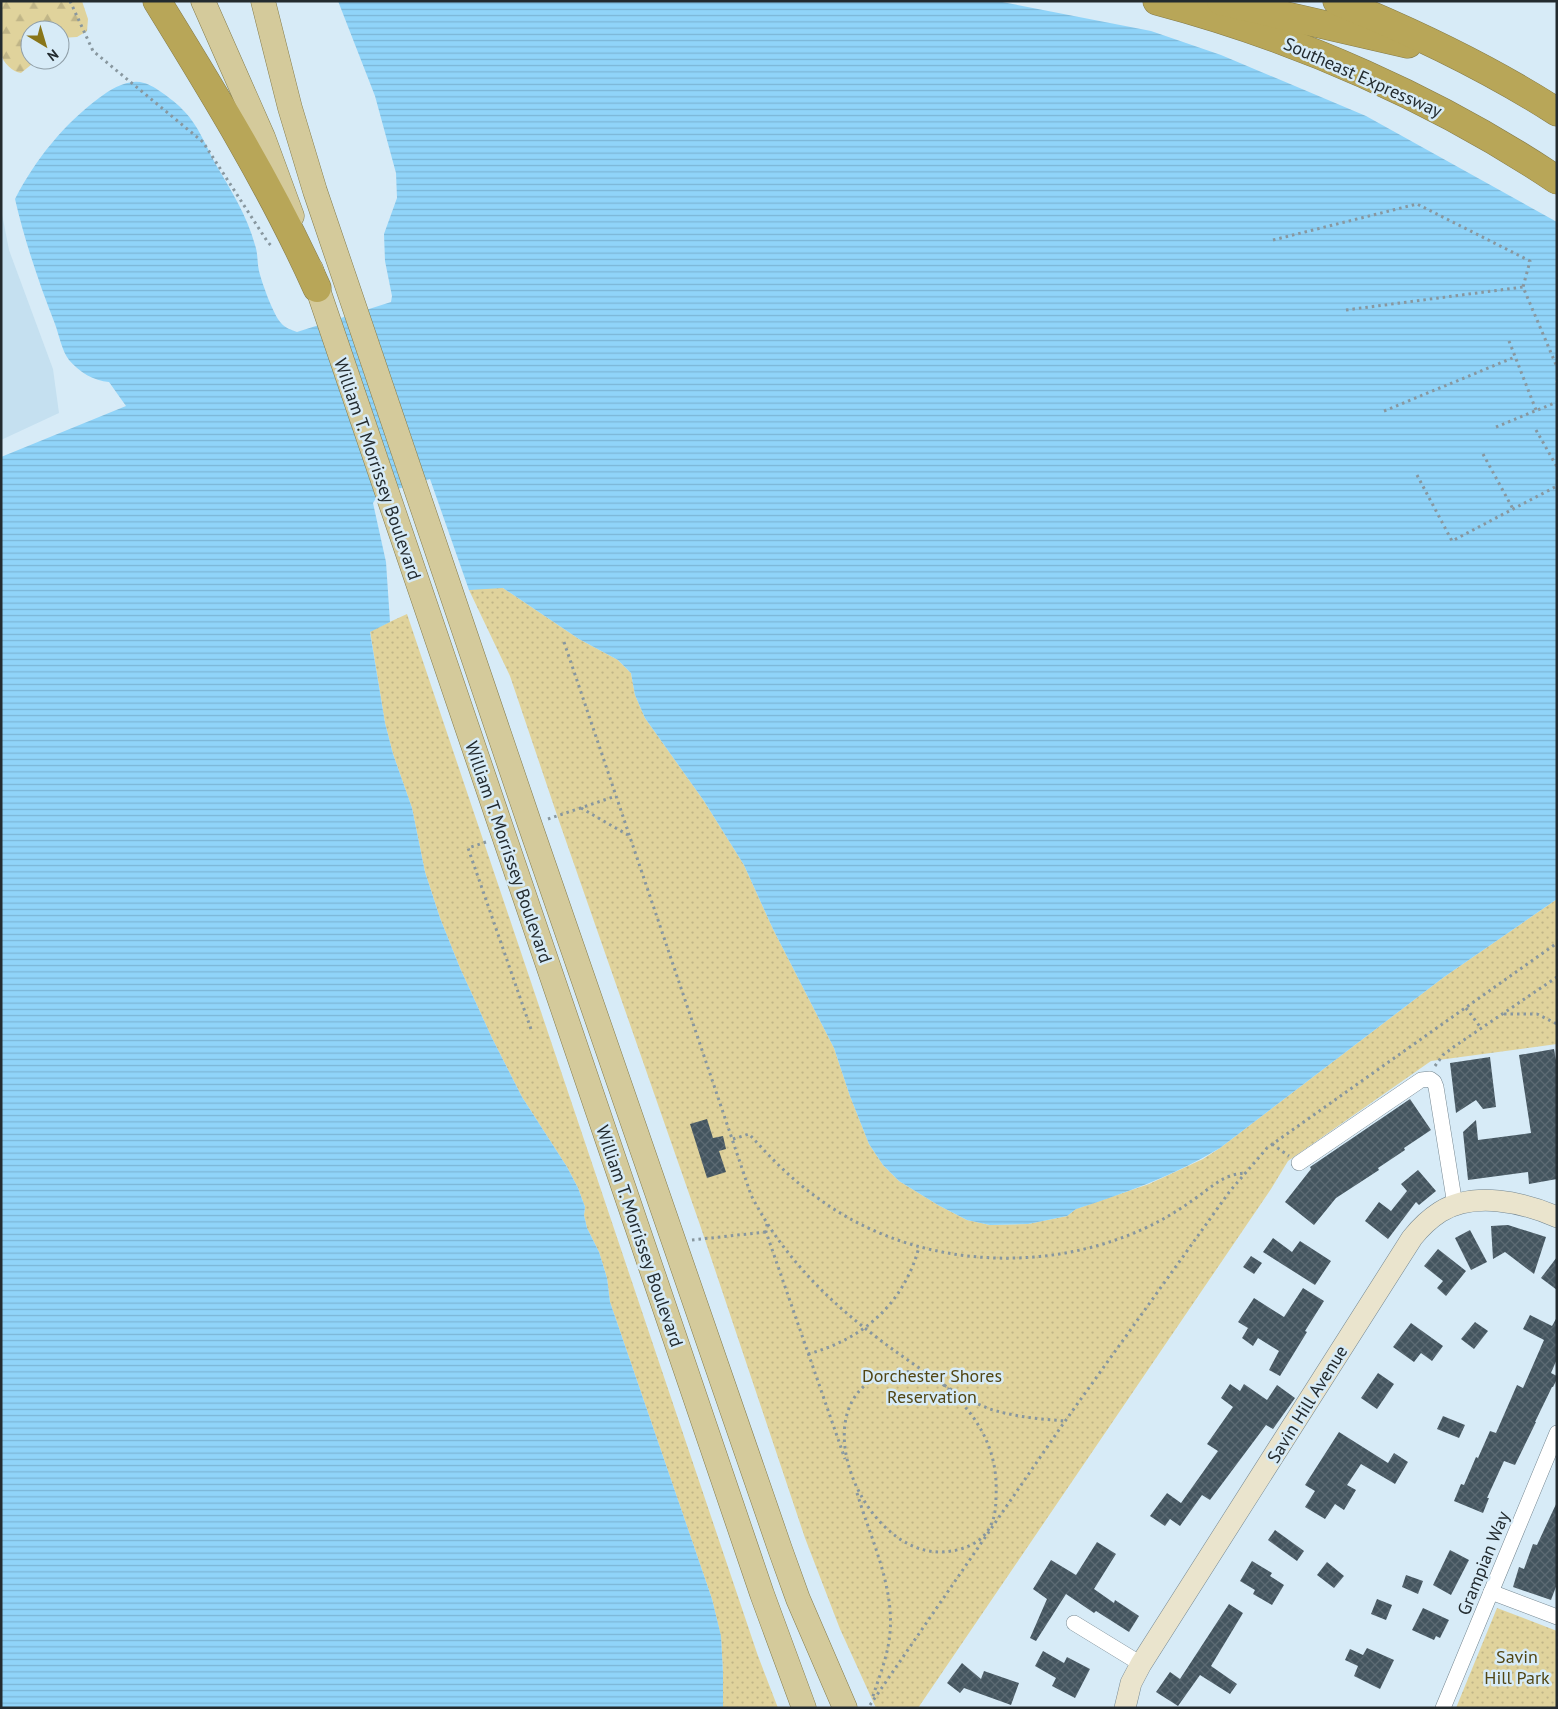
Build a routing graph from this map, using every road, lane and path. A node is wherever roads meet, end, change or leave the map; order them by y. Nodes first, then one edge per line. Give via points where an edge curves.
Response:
1 (70, 1) edge
2 (157, 1) edge
3 (203, 1) edge
4 (263, 1) edge
5 (1157, 1) edge
6 (1208, 1) edge
7 (1221, 1) edge
8 (1336, 1) edge
9 (1461, 56) junction
10 (1349, 68) junction
11 (1557, 112) edge
12 (1557, 180) edge
13 (1273, 240) dead end
14 (267, 241) dead end
15 (1523, 287) junction
16 (317, 288) junction
17 (1346, 310) dead end
18 (1509, 341) dead end
19 (1515, 357) junction
20 (1557, 367) edge
21 (1557, 402) edge
22 (1536, 410) junction
23 (1384, 411) dead end
24 (1496, 428) dead end
25 (1536, 430) dead end
26 (1483, 454) dead end
27 (1557, 467) edge
28 (1417, 475) dead end
29 (1557, 486) edge
30 (1512, 509) junction
31 (564, 642) dead end
32 (616, 796) junction
33 (581, 808) junction
34 (530, 825) junction
35 (503, 836) junction
36 (629, 836) junction
37 (1557, 943) edge
38 (1557, 977) edge
39 (1466, 1008) junction
40 (1503, 1014) junction
41 (1557, 1024) edge
42 (1481, 1028) junction
43 (532, 1032) dead end
44 (1430, 1079) junction
45 (733, 1139) junction
46 (1299, 1163) dead end
47 (1246, 1172) junction
48 (1455, 1205) junction
49 (1557, 1217) edge
50 (767, 1223) junction
51 (766, 1232) junction
52 (691, 1240) dead end
53 (919, 1247) junction
54 (864, 1328) junction
55 (808, 1354) junction
56 (934, 1378) junction
57 (1066, 1421) junction
58 (1557, 1433) edge
59 (853, 1478) junction
60 (988, 1532) junction
61 (1491, 1592) junction
62 (1557, 1617) edge
63 (1074, 1623) dead end
64 (1141, 1664) junction
65 (804, 1708) edge
66 (845, 1708) edge
67 (1125, 1708) edge
68 (1443, 1708) edge

1 - 14 path via 93,51 203,142
2 - 16 highway via 243,142 295,238
3 - 16 main road, William T. Morrissey Boulevard via 263,137
4 - 34 main road, William T. Morrissey Boulevard via 301,145
5 - 10 highway, Southeast Expressway via 1248,29
6 - 10 highway
7 - 9 highway
8 - 9 highway
9 - 11 highway
10 - 12 highway, Southeast Expressway via 1450,116
13 - 15 path via 1417,204 1530,261
15 - 17 path
15 - 20 path
16 - 35 main road, William T. Morrissey Boulevard
18 - 19 path
19 - 22 path
19 - 23 path
21 - 22 path
22 - 24 path
25 - 27 path
26 - 30 path
28 - 30 path via 1452,541
29 - 30 path
31 - 32 path
32 - 33 path
32 - 36 path
33 - 34 path
33 - 36 path
34 - 66 main road, William T. Morrissey Boulevard via 780,1549
35 - 43 path via 468,848
35 - 65 main road, William T. Morrissey Boulevard via 765,1603
36 - 45 path
37 - 39 path
38 - 40 path
39 - 42 path
39 - 47 path via 1267,1148
40 - 41 path via 1537,1014
40 - 42 path
42 - 44 path via 1443,1055
44 - 46 street via 1421,1080
44 - 48 street via 1436,1086
45 - 50 path via 751,1195
45 - 53 path via 749,1134 815,1197 873,1231
47 - 53 path via 1234,1173 1220,1180 1165,1218 1134,1233 1070,1253 1004,1259 970,1257
47 - 57 path
48 - 49 street, Savin Hill Avenue via 1500,1202 1530,1207
48 - 64 street, Savin Hill Avenue via 1432,1217 1412,1238
50 - 51 path
50 - 54 path via 806,1276
51 - 52 path
51 - 55 path
53 - 54 path via 899,1293
54 - 55 path via 841,1343
54 - 56 path
55 - 59 path
56 - 57 path via 957,1394 991,1409 1027,1418
56 - 59 path via 916,1372 884,1374 856,1395 848,1409 845,1426 846,1455
56 - 60 path via 968,1409 990,1448 996,1491
57 - 60 path
58 - 61 street, Grampian Way
59 - 60 path via 872,1513 885,1528 910,1546 941,1553 959,1550 977,1542
59 - 60 path via 886,1585 890,1612 887,1654 870,1705
61 - 62 street
61 - 68 street, Grampian Way
63 - 64 street
64 - 67 street, Savin Hill Avenue via 1131,1683

